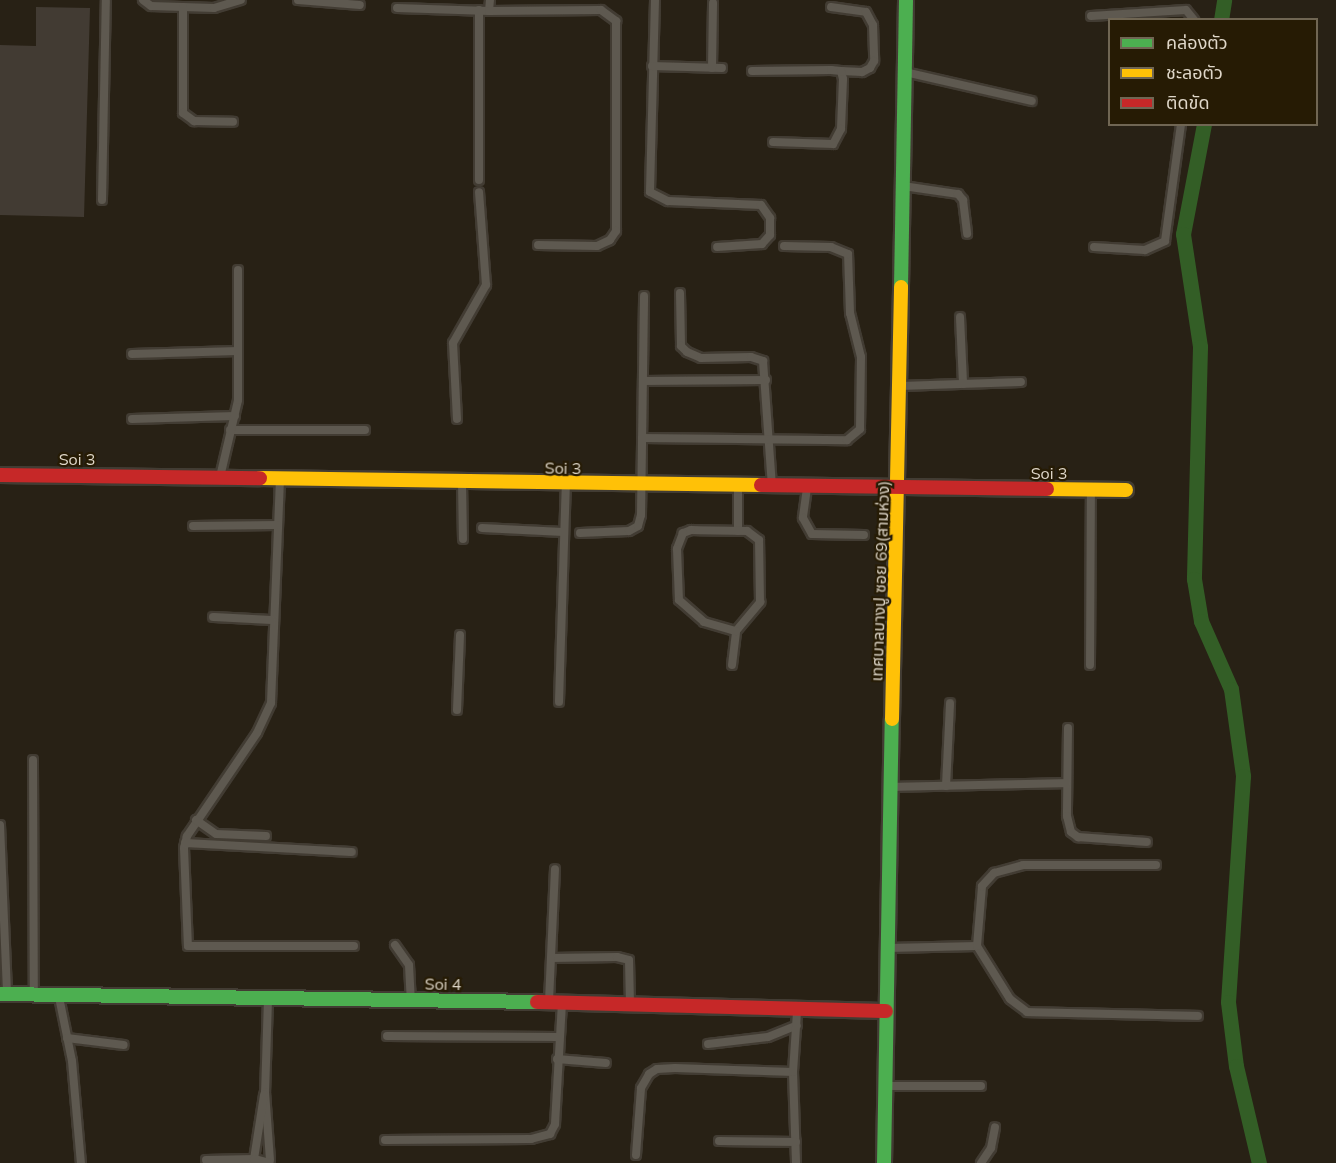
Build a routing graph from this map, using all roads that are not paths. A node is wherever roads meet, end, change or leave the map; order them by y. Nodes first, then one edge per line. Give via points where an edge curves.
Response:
1 (106, 0) edge
2 (143, 0) edge
3 (240, 0) edge
4 (298, 0) edge
5 (490, 0) edge
6 (655, 0) edge
7 (906, 0) edge
8 (1144, 0) edge
9 (713, 3) dead end
10 (360, 5) dead end
11 (183, 7) junction
12 (831, 7) dead end
13 (397, 8) dead end
14 (479, 10) junction
15 (1145, 10) junction
16 (489, 11) junction
17 (1091, 16) dead end
18 (1193, 18) edge
19 (652, 66) junction
20 (712, 68) junction
21 (722, 68) dead end
22 (752, 71) dead end
23 (841, 72) junction
24 (904, 72) junction
25 (1032, 101) dead end
26 (233, 122) dead end
27 (1181, 126) edge
28 (773, 142) dead end
29 (478, 180) dead end
30 (902, 186) junction
31 (479, 192) dead end
32 (102, 200) dead end
33 (967, 234) dead end
34 (538, 245) dead end
35 (784, 246) dead end
36 (717, 247) dead end
37 (1094, 247) dead end
38 (238, 270) dead end
39 (680, 293) dead end
40 (644, 296) dead end
41 (960, 317) dead end
42 (238, 351) junction
43 (132, 354) dead end
44 (766, 380) junction
45 (643, 381) junction
46 (1021, 382) dead end
47 (963, 384) junction
48 (898, 386) junction
49 (235, 416) junction
50 (132, 419) dead end
51 (457, 419) dead end
52 (230, 430) junction
53 (365, 430) dead end
54 (642, 438) junction
55 (768, 441) junction
56 (0, 475) edge
57 (219, 477) junction
58 (280, 477) junction
59 (462, 483) junction
60 (566, 484) junction
61 (643, 486) junction
62 (772, 487) junction
63 (738, 488) junction
64 (807, 489) junction
65 (899, 489) junction
66 (1091, 490) junction
67 (1126, 490) dead end
68 (277, 525) junction
69 (193, 526) dead end
70 (483, 528) dead end
71 (738, 531) junction
72 (563, 532) junction
73 (580, 533) dead end
74 (864, 535) dead end
75 (464, 539) dead end
76 (213, 617) dead end
77 (272, 620) junction
78 (736, 631) junction
79 (460, 635) dead end
80 (732, 664) dead end
81 (1090, 665) dead end
82 (559, 702) dead end
83 (950, 703) dead end
84 (457, 710) dead end
85 (1068, 728) dead end
86 (33, 760) dead end
87 (1067, 783) junction
88 (946, 786) junction
89 (890, 787) junction
90 (196, 820) junction
91 (0, 825) edge
92 (266, 836) dead end
93 (1147, 842) dead end
94 (185, 843) junction
95 (352, 852) dead end
96 (1156, 865) dead end
97 (1, 866) edge
98 (555, 869) dead end
99 (2, 907) edge
100 (3, 941) edge
101 (395, 945) dead end
102 (354, 946) dead end
103 (977, 946) junction
104 (887, 948) junction
105 (551, 958) junction
106 (4, 995) edge
107 (34, 995) junction
108 (58, 995) junction
109 (268, 997) junction
110 (411, 1000) junction
111 (556, 1002) junction
112 (630, 1003) junction
113 (797, 1006) junction
114 (886, 1011) junction
115 (1198, 1016) dead end
116 (797, 1025) junction
117 (387, 1036) dead end
118 (559, 1037) junction
119 (67, 1038) junction
120 (708, 1044) dead end
121 (124, 1045) dead end
122 (557, 1059) junction
123 (606, 1063) dead end
124 (793, 1072) junction
125 (885, 1086) junction
126 (981, 1086) dead end
127 (266, 1092) junction
128 (995, 1127) dead end
129 (385, 1140) dead end
130 (719, 1141) dead end
131 (796, 1142) junction
132 (636, 1155) dead end
133 (254, 1159) junction
134 (206, 1160) dead end
135 (270, 1162) edge
136 (81, 1163) edge
137 (796, 1163) edge
138 (884, 1163) edge
139 (981, 1163) edge

1 - 32 lane
2 - 11 lane via 151,6
3 - 11 lane via 229,7
4 - 10 lane
5 - 16 lane
6 - 19 lane
7 - 24 street, เทศบาลบางปู ซอย 69(สามห่วง)
8 - 15 lane
9 - 20 lane
11 - 26 lane via 183,113 194,121
12 - 23 lane via 866,12 873,25 874,61 870,68
13 - 14 lane
14 - 16 lane
14 - 29 lane
15 - 17 lane
15 - 18 lane via 1186,9
16 - 34 lane via 601,10 616,21 616,231 610,240 597,246
19 - 20 lane
19 - 36 lane via 650,192 668,201 761,205 770,218 770,235 762,244
20 - 21 lane
22 - 23 lane
23 - 28 lane via 841,129 833,144
24 - 25 lane
24 - 30 street, เทศบาลบางปู ซอย 69(สามห่วง)
27 - 37 lane via 1166,242 1145,250
30 - 33 lane via 958,194 963,200
30 - 48 street, เทศบาลบางปู ซอย 69(สามห่วง)
31 - 51 lane via 486,285 453,343
35 - 55 lane via 831,247 848,254 850,313 861,357 860,429 847,440
38 - 42 lane
39 - 44 lane via 681,346 701,358 759,358 766,367
40 - 45 lane
41 - 47 lane
42 - 43 lane
42 - 49 lane
44 - 45 lane
44 - 55 lane
45 - 54 lane
46 - 47 lane
47 - 48 lane
48 - 65 street, เทศบาลบางปู ซอย 69(สามห่วง)
49 - 50 lane
49 - 52 lane
52 - 53 lane
52 - 57 lane
54 - 55 lane
54 - 61 lane
55 - 62 lane
56 - 57 street, Soi 3
57 - 58 street, Soi 3
58 - 59 street, Soi 3
58 - 68 lane
59 - 60 street, Soi 3
59 - 75 lane
60 - 61 street, Soi 3
60 - 72 lane
61 - 63 street, Soi 3
61 - 73 lane via 638,526 629,531
62 - 63 street, Soi 3
62 - 64 street, Soi 3
63 - 71 lane
64 - 65 street, Soi 3
64 - 74 lane via 803,518 812,534
65 - 66 street, Soi 3
65 - 89 street, เทศบาลบางปู ซอย 69(สามห่วง)
66 - 67 street, Soi 3
66 - 81 lane
68 - 69 lane
68 - 77 lane
70 - 72 lane
71 - 78 lane via 754,534 759,540 761,570 760,602
71 - 78 lane via 691,530 679,539 677,549 679,600 704,622
72 - 82 lane
76 - 77 lane
77 - 90 lane via 268,713
78 - 80 lane
79 - 84 lane
83 - 88 lane
85 - 87 lane
86 - 107 lane
87 - 88 lane
87 - 93 lane via 1068,825 1078,837
88 - 89 lane
89 - 104 street, เทศบาลบางปู ซอย 69(สามห่วง)
90 - 92 lane via 216,834 229,837
90 - 94 lane
91 - 97 lane
94 - 95 lane
94 - 102 lane via 188,946
96 - 103 lane via 1023,865 994,873 982,886
97 - 99 lane
98 - 105 lane
99 - 100 lane
100 - 106 lane
101 - 110 lane via 409,965
103 - 104 lane
103 - 115 lane via 1010,999 1028,1012
104 - 114 street, เทศบาลบางปู ซอย 69(สามห่วง)
105 - 111 lane
105 - 112 lane via 629,960
106 - 107 street, Soi 4
107 - 108 street, Soi 4
108 - 109 street, Soi 4
108 - 119 lane
109 - 110 street, Soi 4
109 - 127 lane
110 - 111 street, Soi 4
111 - 112 street, Soi 4
111 - 118 lane
112 - 113 street, Soi 4
113 - 114 street, Soi 4
113 - 116 lane
114 - 125 street, เทศบาลบางปู ซอย 69(สามห่วง)
116 - 120 lane via 768,1037
116 - 124 lane
117 - 118 lane
118 - 122 lane
119 - 121 lane
119 - 136 lane
122 - 123 lane
122 - 129 lane via 555,1124 544,1138
124 - 131 lane
124 - 132 lane via 657,1069 641,1088
125 - 126 lane
125 - 138 street, เทศบาลบางปู ซอย 69(สามห่วง)
127 - 133 lane via 259,1112
127 - 135 lane
128 - 139 lane via 991,1148
130 - 131 lane
131 - 137 lane
133 - 134 lane
133 - 135 lane

